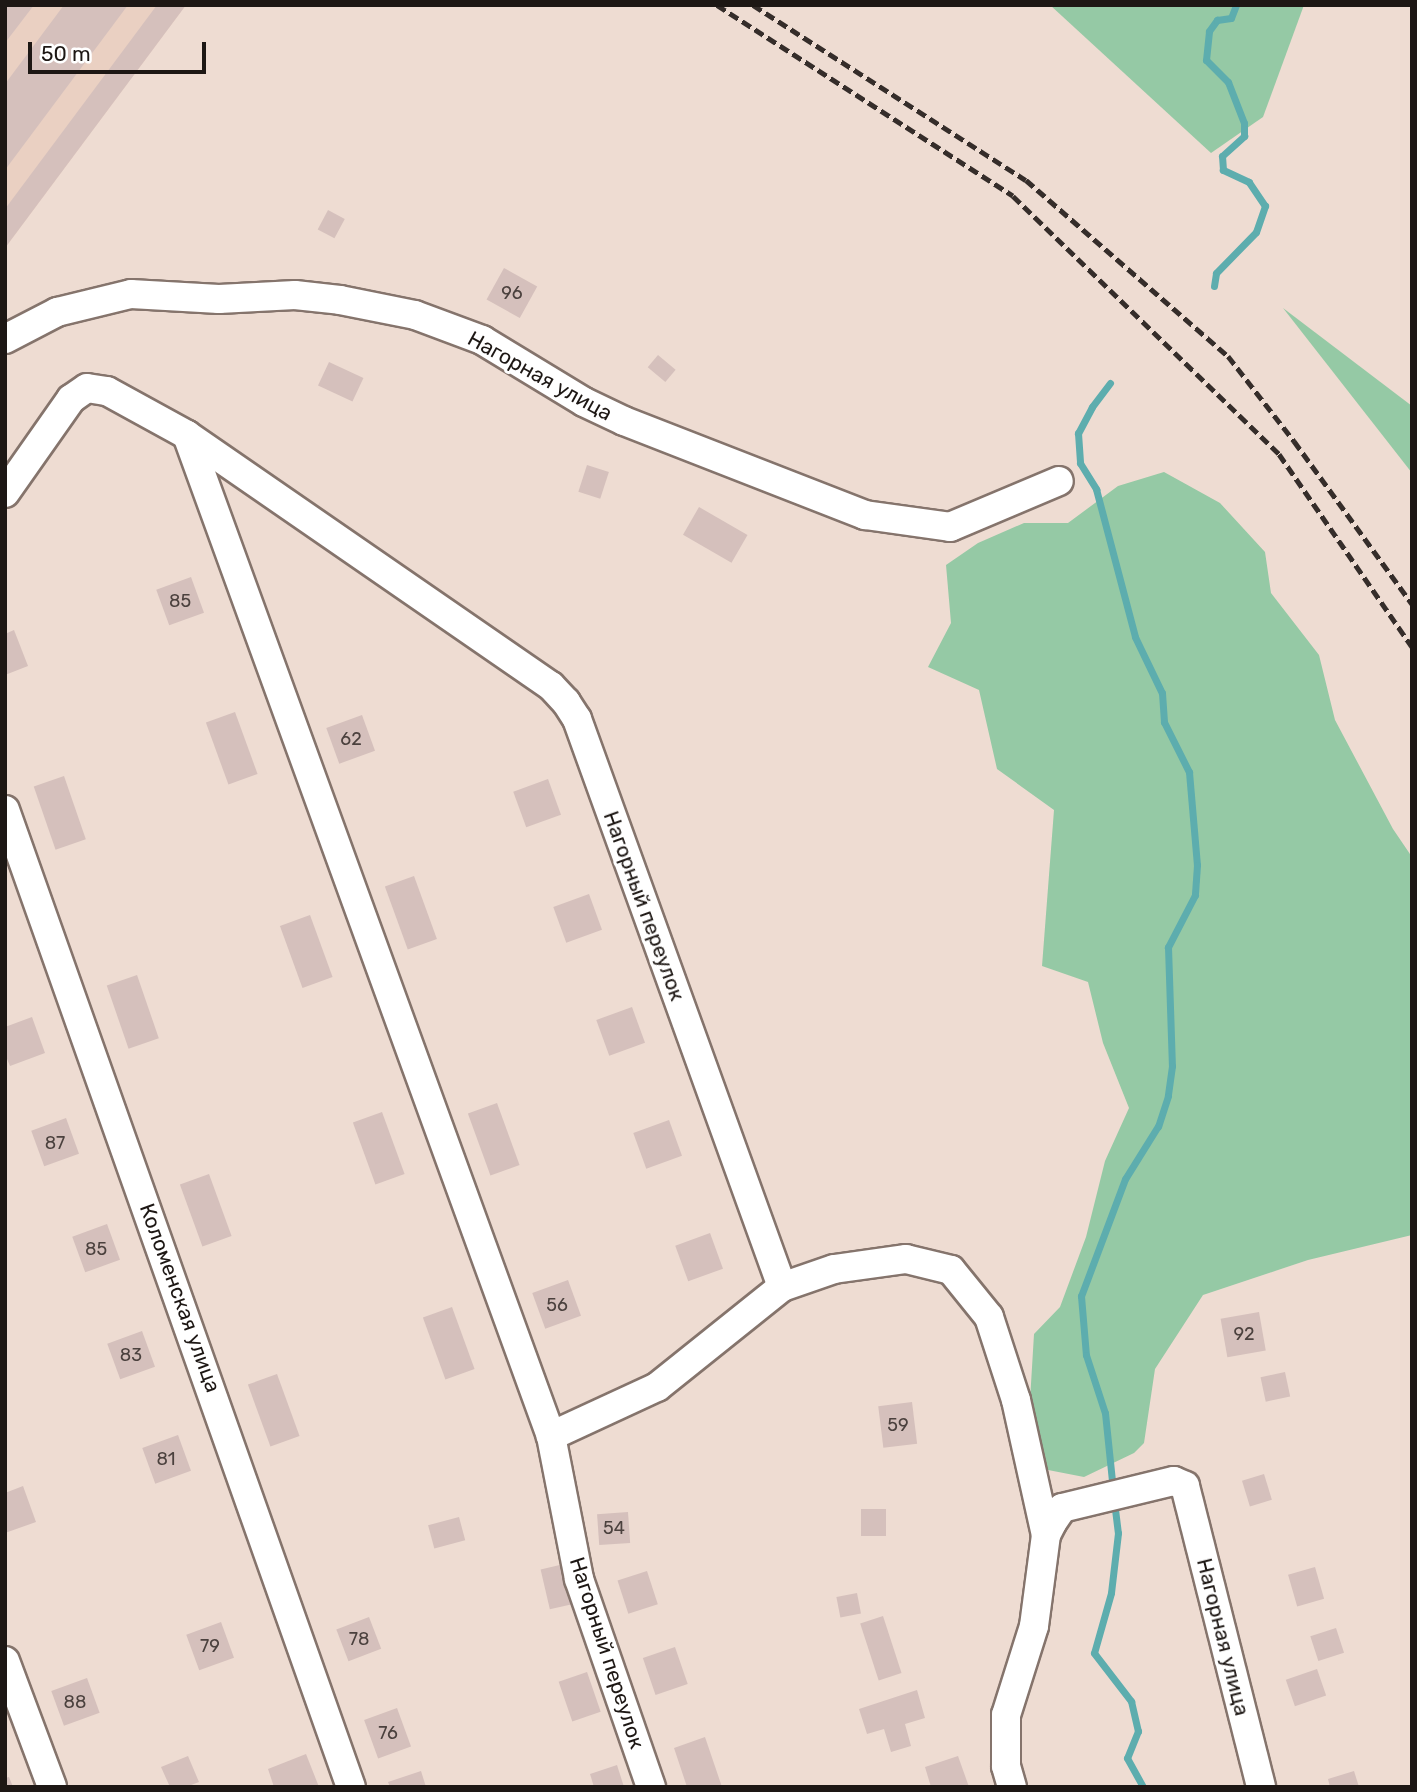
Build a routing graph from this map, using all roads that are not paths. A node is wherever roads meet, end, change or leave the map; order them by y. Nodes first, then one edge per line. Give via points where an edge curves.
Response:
1 (5, 339) edge
2 (187, 435) junction
3 (1059, 481) dead end
4 (5, 493) edge
5 (5, 810) edge
6 (782, 1287) junction
7 (551, 1436) junction
8 (1046, 1535) junction
9 (5, 1661) edge
10 (52, 1787) edge
11 (351, 1787) edge
12 (651, 1787) edge
13 (1012, 1787) edge
14 (1261, 1787) edge

1 - 3 street, Нагорная улица via 57,312 131,294 219,299 295,295 340,300 415,315 482,340 583,402 624,421 865,515 950,527
2 - 4 street, Нагорный переулок via 107,391 87,388 71,398
2 - 6 street, Нагорный переулок via 551,686 566,702 577,719
2 - 7 street, Нагорный переулок
5 - 11 street, Коломенская улица
6 - 7 street via 657,1387
6 - 8 street via 834,1269 906,1259 951,1270 989,1317 1016,1400
7 - 12 street, Нагорный переулок via 579,1579
8 - 13 street via 1034,1626 1006,1715 1006,1766
8 - 14 street, Нагорная улица via 1062,1508 1174,1481 1185,1486
9 - 10 street

